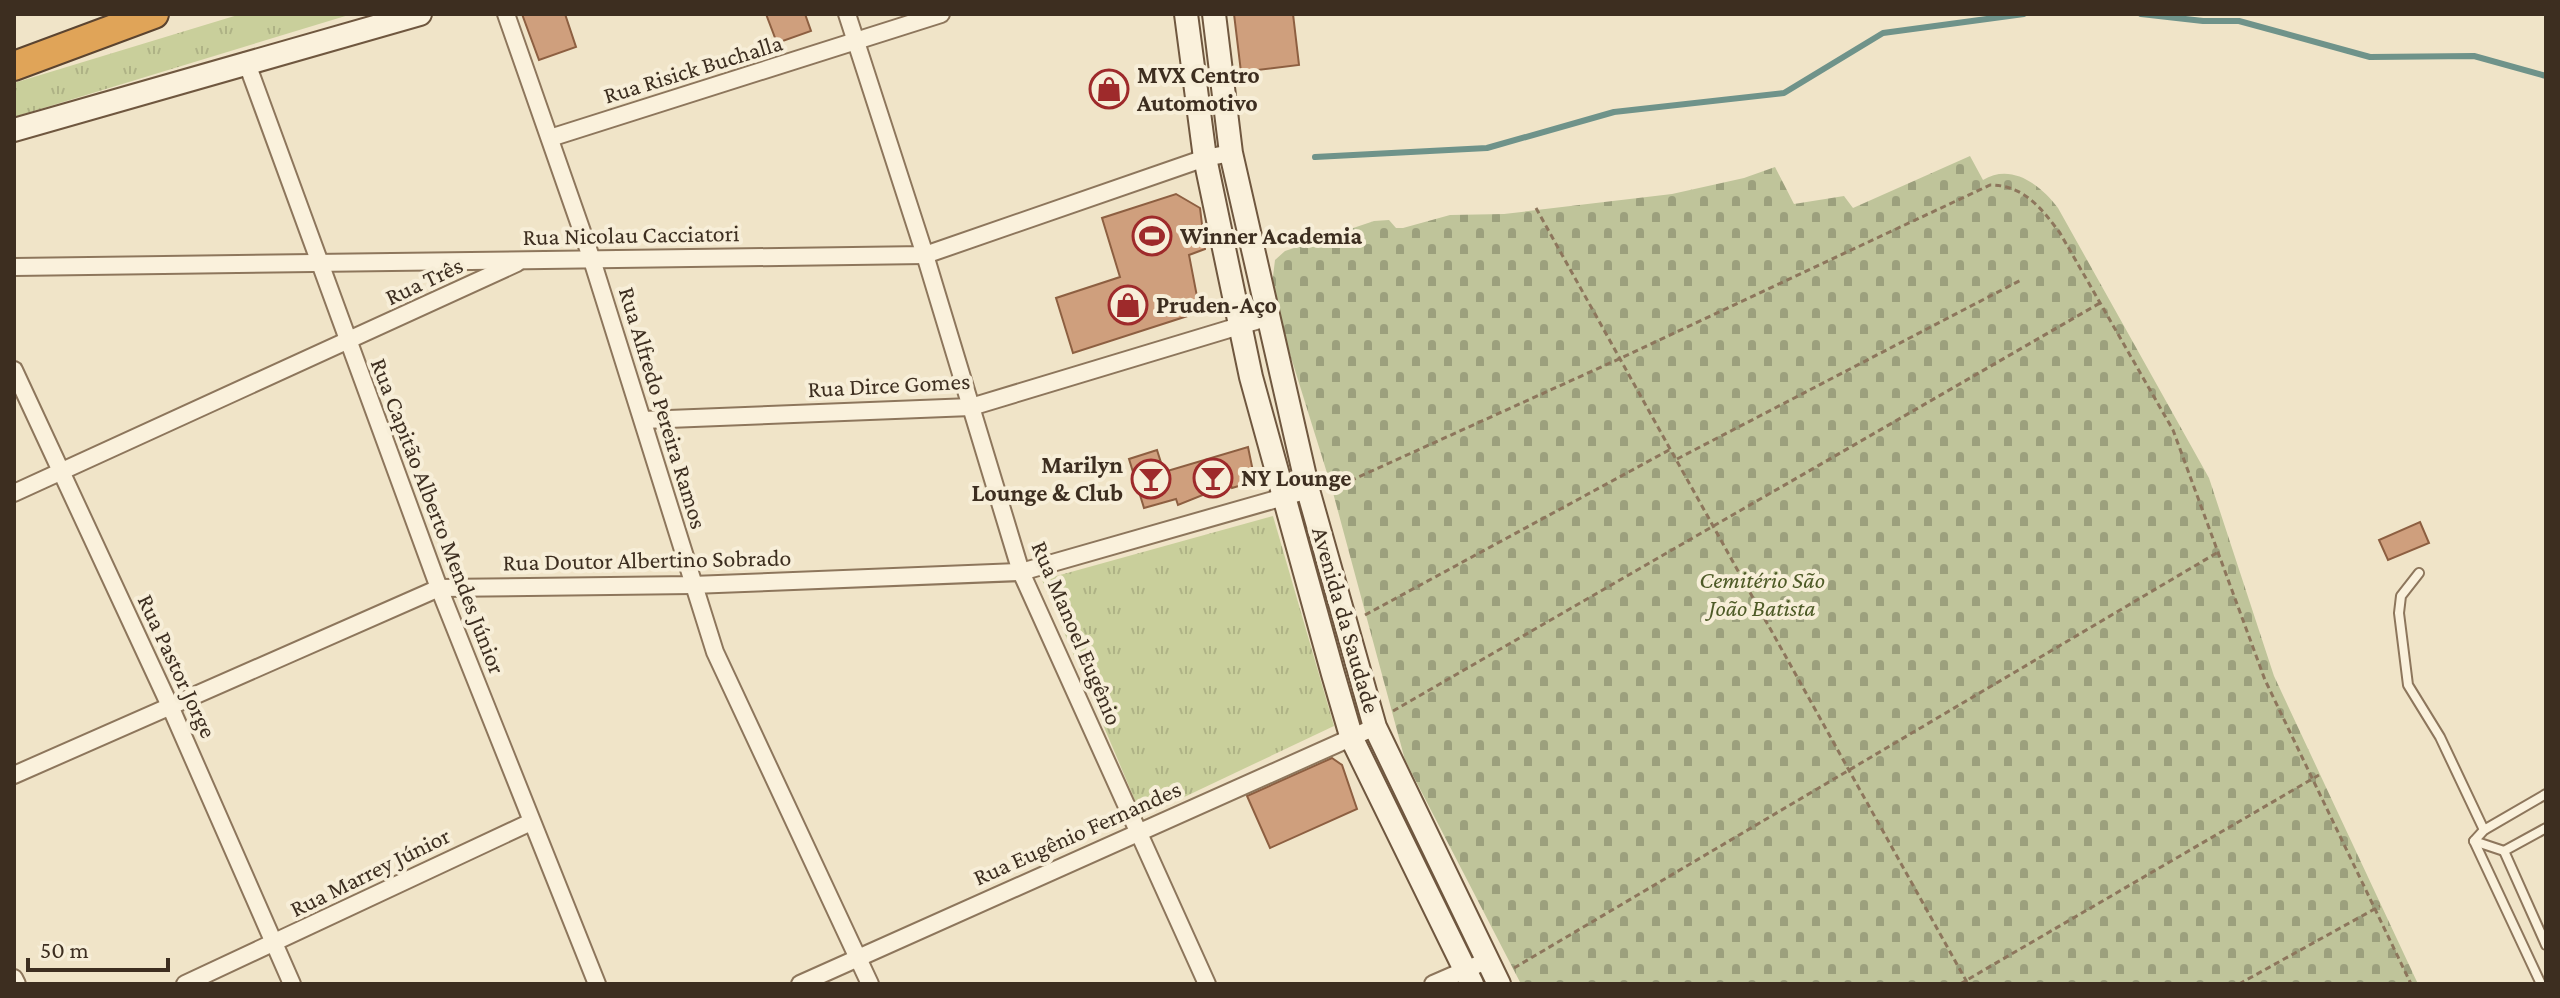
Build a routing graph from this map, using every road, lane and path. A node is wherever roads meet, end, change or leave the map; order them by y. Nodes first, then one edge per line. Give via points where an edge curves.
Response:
1 (143, 14) edge
2 (154, 14) edge
3 (420, 14) edge
4 (506, 14) edge
5 (847, 14) edge
6 (941, 14) edge
7 (1214, 17) edge
8 (1187, 23) edge
9 (857, 42) junction
10 (14, 54) edge
11 (246, 61) junction
12 (14, 66) edge
13 (14, 130) edge
14 (550, 138) junction
15 (1231, 153) junction
16 (1205, 158) junction
17 (1536, 208) dead end
18 (925, 255) junction
19 (592, 260) junction
20 (522, 261) junction
21 (318, 262) junction
22 (14, 267) edge
23 (2021, 280) dead end
24 (2100, 303) junction
25 (1269, 317) junction
26 (1241, 326) junction
27 (347, 344) junction
28 (1621, 358) junction
29 (14, 370) edge
30 (971, 407) junction
31 (643, 420) junction
32 (1672, 449) junction
33 (1677, 459) junction
34 (61, 472) junction
35 (1332, 489) dead end
36 (1308, 490) junction
37 (14, 493) edge
38 (1284, 496) junction
39 (1715, 528) junction
40 (2220, 551) junction
41 (1021, 572) junction
42 (2419, 573) dead end
43 (692, 585) junction
44 (439, 588) junction
45 (1365, 615) dead end
46 (170, 706) junction
47 (1382, 720) junction
48 (1352, 739) junction
49 (1849, 769) junction
50 (14, 775) edge
51 (2319, 775) dead end
52 (2312, 780) junction
53 (2546, 794) edge
54 (531, 822) junction
55 (2546, 828) edge
56 (2484, 830) junction
57 (1137, 832) junction
58 (2474, 841) junction
59 (2504, 851) junction
60 (2380, 906) dead end
61 (2375, 909) junction
62 (274, 945) junction
63 (2546, 945) edge
64 (857, 958) junction
65 (1486, 961) junction
66 (1505, 976) edge
67 (1468, 977) edge
68 (14, 978) edge
69 (1967, 982) edge
70 (17, 984) edge
71 (185, 984) edge
72 (292, 984) edge
73 (597, 984) edge
74 (800, 984) edge
75 (870, 984) edge
76 (1207, 984) edge
77 (1433, 984) edge
78 (1960, 984) edge
79 (2239, 984) edge
80 (2411, 984) edge
81 (2541, 984) edge

1 - 10 highway
2 - 12 highway
3 - 11 street
4 - 14 street, Rua Alfredo Pereira Ramos
5 - 9 street, Rua Manoel Eugênio
6 - 9 street, Rua Risick Buchalla
7 - 8 street
7 - 15 street, Avenida da Saudade
8 - 16 street, Avenida da Saudade
9 - 14 street, Rua Risick Buchalla
9 - 18 street, Rua Manoel Eugênio
11 - 13 street
11 - 21 street, Rua Capitão Alberto Mendes Júnior
14 - 19 street, Rua Alfredo Pereira Ramos
15 - 16 street, Rua Nicolau Cacciatori
15 - 25 street, Avenida da Saudade
16 - 18 street, Rua Nicolau Cacciatori
16 - 26 street, Avenida da Saudade
17 - 28 path
18 - 19 street, Rua Nicolau Cacciatori
18 - 30 street, Rua Manoel Eugênio
19 - 20 street, Rua Nicolau Cacciatori
19 - 31 street, Rua Alfredo Pereira Ramos
20 - 21 street, Rua Nicolau Cacciatori
20 - 27 street, Rua Três
21 - 22 street, Rua Nicolau Cacciatori
21 - 27 street, Rua Capitão Alberto Mendes Júnior
23 - 33 path
24 - 28 path via 2040,207 2020,191 1990,185
24 - 39 path
24 - 40 path via 2173,430
25 - 26 street, Rua Dirce Gomes
25 - 36 street, Avenida da Saudade
26 - 30 street, Rua Dirce Gomes
26 - 38 street, Avenida da Saudade
27 - 34 street, Rua Três
27 - 44 street, Rua Capitão Alberto Mendes Júnior
28 - 32 path
28 - 35 path
29 - 34 street, Rua Pastor Jorge
30 - 31 street, Rua Dirce Gomes
30 - 41 street, Rua Manoel Eugênio
31 - 43 street, Rua Alfredo Pereira Ramos
32 - 33 path
32 - 45 path
33 - 39 path
34 - 37 street, Rua Três
34 - 46 street, Rua Pastor Jorge
36 - 38 street, Rua Doutor Albertino Sobrado
36 - 47 street, Avenida da Saudade
38 - 41 street, Rua Doutor Albertino Sobrado
38 - 48 street, Avenida da Saudade
39 - 47 path
39 - 49 path
40 - 49 path
40 - 52 path via 2265,680
41 - 43 street, Rua Doutor Albertino Sobrado
41 - 57 street, Rua Manoel Eugênio
42 - 56 lane via 2401,596 2399,613 2408,685 2440,737
43 - 44 street, Rua Doutor Albertino Sobrado
43 - 64 street, Rua Alfredo Pereira Ramos via 715,652
44 - 46 street, Rua Doutor Albertino Sobrado
44 - 54 street, Rua Capitão Alberto Mendes Júnior
46 - 50 street, Rua Doutor Albertino Sobrado
46 - 62 street, Rua Pastor Jorge
47 - 48 street, Rua Eugênio Fernandes
47 - 65 street, Avenida da Saudade
48 - 57 street, Rua Eugênio Fernandes
48 - 67 street, Avenida da Saudade
49 - 66 path
49 - 69 path
51 - 52 path
52 - 61 path
52 - 69 path
53 - 56 lane
54 - 62 street, Rua Marrey Júnior
54 - 73 street, Rua Capitão Alberto Mendes Júnior
55 - 59 lane
56 - 58 lane
57 - 64 street, Rua Eugênio Fernandes
57 - 76 street, Rua Manoel Eugênio
58 - 59 lane
58 - 81 lane
59 - 63 lane
60 - 61 path
61 - 79 path
61 - 80 path
62 - 71 street, Rua Marrey Júnior
62 - 72 street, Rua Pastor Jorge
64 - 74 street, Rua Eugênio Fernandes
64 - 75 street, Rua Alfredo Pereira Ramos
65 - 66 street, Avenida da Saudade
65 - 67 street
67 - 77 street
68 - 70 street
69 - 78 path

